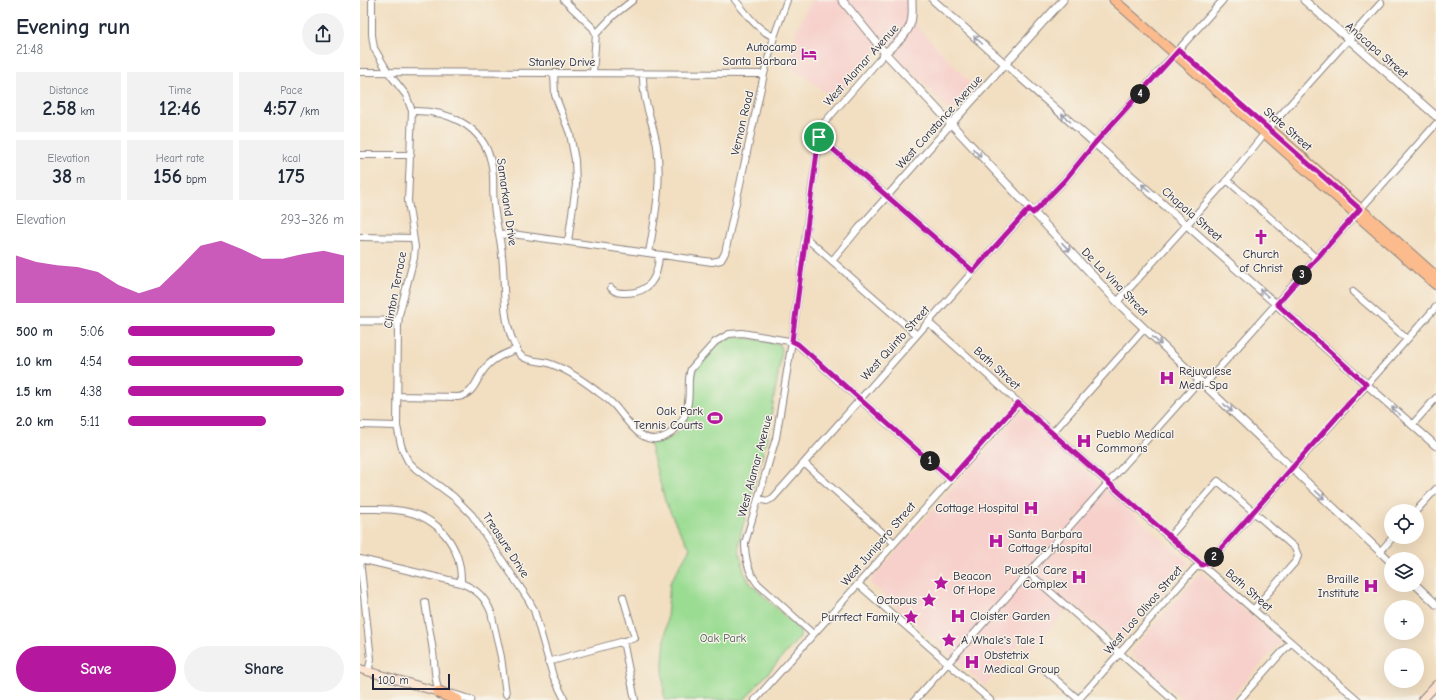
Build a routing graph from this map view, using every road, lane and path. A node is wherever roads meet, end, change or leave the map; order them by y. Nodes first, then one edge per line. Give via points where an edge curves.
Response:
1 (372, 0) edge
2 (564, 0) edge
3 (633, 0) edge
4 (735, 0) edge
5 (787, 0) edge
6 (842, 0) edge
7 (912, 0) edge
8 (933, 0) edge
9 (1063, 0) edge
10 (1114, 0) edge
11 (1123, 0) edge
12 (1223, 0) edge
13 (1304, 0) edge
14 (1381, 3) dead end
15 (596, 34) junction
16 (774, 37) junction
17 (1349, 40) junction
18 (1177, 52) junction
19 (885, 53) junction
20 (1005, 64) junction
21 (360, 72) edge
22 (388, 72) junction
23 (594, 73) junction
24 (554, 74) junction
25 (643, 74) junction
26 (764, 74) junction
27 (412, 111) junction
28 (1436, 116) edge
29 (951, 124) junction
30 (1436, 124) edge
31 (1267, 130) junction
32 (819, 137) junction
33 (1095, 143) junction
34 (360, 155) edge
35 (411, 155) junction
36 (1227, 180) junction
37 (887, 196) junction
38 (1031, 211) junction
39 (1358, 211) junction
40 (1187, 225) junction
41 (500, 235) junction
42 (360, 238) edge
43 (413, 238) junction
44 (806, 238) junction
45 (568, 242) junction
46 (649, 253) junction
47 (659, 255) junction
48 (1316, 258) junction
49 (832, 261) junction
50 (973, 271) junction
51 (1436, 276) edge
52 (1436, 285) edge
53 (611, 288) dead end
54 (1353, 292) dead end
55 (1117, 302) junction
56 (1277, 304) junction
57 (1436, 306) edge
58 (360, 321) edge
59 (398, 321) junction
60 (928, 322) junction
61 (1144, 329) junction
62 (917, 335) junction
63 (1407, 339) junction
64 (792, 341) junction
65 (516, 349) junction
66 (1202, 383) junction
67 (1366, 384) junction
68 (397, 396) junction
69 (1436, 398) edge
70 (860, 400) junction
71 (1018, 403) junction
72 (360, 425) edge
73 (1412, 425) junction
74 (397, 426) junction
75 (1053, 432) junction
76 (1436, 446) edge
77 (804, 463) junction
78 (1292, 468) junction
79 (950, 479) junction
80 (1109, 483) junction
81 (1436, 488) edge
82 (758, 499) junction
83 (1422, 504) edge
84 (360, 509) edge
85 (1254, 511) junction
86 (1169, 537) junction
87 (894, 542) junction
88 (1387, 544) edge
89 (1380, 552) junction
90 (1384, 556) edge
91 (360, 560) edge
92 (1202, 565) junction
93 (1029, 573) junction
94 (461, 583) junction
95 (858, 584) junction
96 (1423, 592) edge
97 (623, 597) dead end
98 (426, 602) dead end
99 (1436, 604) edge
100 (1254, 609) junction
101 (814, 634) junction
102 (623, 641) junction
103 (1291, 642) junction
104 (1120, 653) junction
105 (548, 662) junction
106 (949, 663) junction
107 (1044, 669) dead end
108 (364, 671) edge
109 (1436, 686) edge
110 (438, 692) junction
111 (506, 694) dead end
112 (756, 698) edge
113 (457, 700) edge
114 (471, 700) edge
115 (565, 700) edge
116 (635, 700) edge
117 (915, 700) edge
118 (990, 700) edge
119 (1078, 700) edge
120 (1173, 700) edge
121 (1239, 700) edge
122 (1358, 700) edge
123 (1422, 700) edge

1 - 22 street via 374,48
2 - 15 street
3 - 15 street
4 - 16 street via 756,26
5 - 16 street, Vernon Road
6 - 19 street, De La Vina Street
7 - 19 street, West Alamar Avenue via 909,27
20 -> 8 street, Chapala Street
9 - 20 street, West Constance Avenue
10 - 18 main road, State Street
11 - 18 main road, State Street
12 - 18 street, West Quinto Street
13 - 17 street, Anacapa Street
14 - 17 street
15 - 23 street
16 - 26 street, Vernon Road
17 - 28 street, Anacapa Street
17 - 31 street
18 - 31 main road, State Street
18 - 33 street, West Quinto Street
19 - 29 street, De La Vina Street
19 - 32 street, West Alamar Avenue via 825,122
20 - 29 street, West Constance Avenue
33 -> 20 street, Chapala Street
21 - 22 street, Stanley Drive
22 - 24 street, Stanley Drive
22 - 27 street via 406,95
23 - 24 street, Stanley Drive
23 - 25 street, Stanley Drive
24 - 45 street via 555,95 570,134 575,160 576,185
25 - 26 street, Stanley Drive
25 - 46 street via 644,98 655,132 659,168 658,204
26 - 47 street, Vernon Road via 723,258 716,262
27 - 35 street, Clinton Terrace
27 - 41 street, Samarkand Drive via 452,117 467,126 486,147 493,171 495,213
29 - 37 street, West Constance Avenue
29 -> 38 street, De La Vina Street
30 - 39 street
31 - 36 street
31 - 39 main road, State Street
32 - 37 street
32 - 44 street, West Alamar Avenue
33 - 38 street, West Quinto Street via 1065,180
40 -> 33 street, Chapala Street
34 - 35 street
35 - 43 street, Clinton Terrace via 408,202
36 - 40 street
36 - 48 street
37 - 49 street, West Constance Avenue
37 - 50 street
38 - 50 street, West Quinto Street
38 -> 55 street, De La Vina Street
39 - 48 street
39 - 51 main road, State Street
39 - 52 main road, State Street
40 - 55 street
56 -> 40 street, Chapala Street
41 - 45 street via 512,234
41 - 65 street, Samarkand Drive via 504,304
42 - 43 street
43 - 59 street, Clinton Terrace via 414,258
44 - 49 street
44 - 64 street, West Alamar Avenue
45 - 46 street
46 - 47 street
47 - 53 street via 656,272 648,287 632,293 619,293
48 - 56 street
49 - 62 street
50 - 60 street, West Quinto Street
54 - 63 street
55 - 61 street, De La Vina Street
56 - 66 street
56 - 67 street, Chapala Street
57 - 63 street, West Los Olivos Street
58 - 59 street
59 - 68 street, Clinton Terrace
60 - 62 street, West Quinto Street
60 - 71 street, Bath Street
61 -> 66 street, De La Vina Street
61 - 75 street
62 - 70 street, West Quinto Street
63 - 67 street, West Los Olivos Street
64 - 65 street via 742,333 720,338 692,369 688,402 681,421 673,431 657,439 637,432 614,405 583,382 548,363 522,357
64 - 70 street
64 - 82 street, West Alamar Avenue via 776,438
65 - 68 street via 489,363 475,387 464,395
66 -> 78 street, De La Vina Street
66 - 80 street
73 -> 67 street, Chapala Street
67 - 78 street, West Los Olivos Street
68 - 74 street, Clinton Terrace
69 - 73 street
70 - 77 street, West Quinto Street
70 - 79 street
71 - 75 street, Bath Street
71 - 79 street, West Junipero Street
72 - 74 street
73 - 76 street, Chapala Street
74 - 105 street, Treasure Drive via 408,461 416,470 454,496 470,512 528,599 534,610
75 - 80 street, Bath Street
77 - 82 street, West Quinto Street via 770,500
77 - 87 street
78 - 85 street, West Los Olivos Street
78 -> 89 street, De La Vina Street
79 - 87 street, West Junipero Street
80 - 86 street, Bath Street
80 - 93 street
81 - 83 street
82 - 101 street, West Alamar Avenue via 745,543 749,570 758,584
84 - 94 street via 404,511 436,525 457,553 461,566
85 - 86 street via 1218,481
85 - 92 street, West Los Olivos Street via 1209,562
85 - 100 street via 1295,548 1298,556
86 - 92 street, Bath Street
87 - 95 street, West Junipero Street
88 - 89 street
89 - 90 street, De La Vina Street
91 - 94 street
91 - 108 street via 371,659
92 - 100 street, Bath Street
92 - 104 street, West Los Olivos Street via 1195,568
93 - 104 street
93 - 106 street
94 - 111 street via 480,593 489,606 500,650
95 - 101 street, West Junipero Street
95 - 106 street
96 - 99 street
97 - 102 street via 635,638
98 - 110 street
100 - 103 street, Bath Street
101 - 112 street, West Junipero Street
102 - 105 street
102 - 116 street
103 - 121 street
103 - 122 street, Bath Street
104 - 119 street, West Los Olivos Street
104 - 120 street
105 - 115 street, Treasure Drive
106 - 117 street
106 - 118 street
107 - 119 street
108 - 110 main road
109 - 123 main road
110 - 113 highway
110 - 114 street

